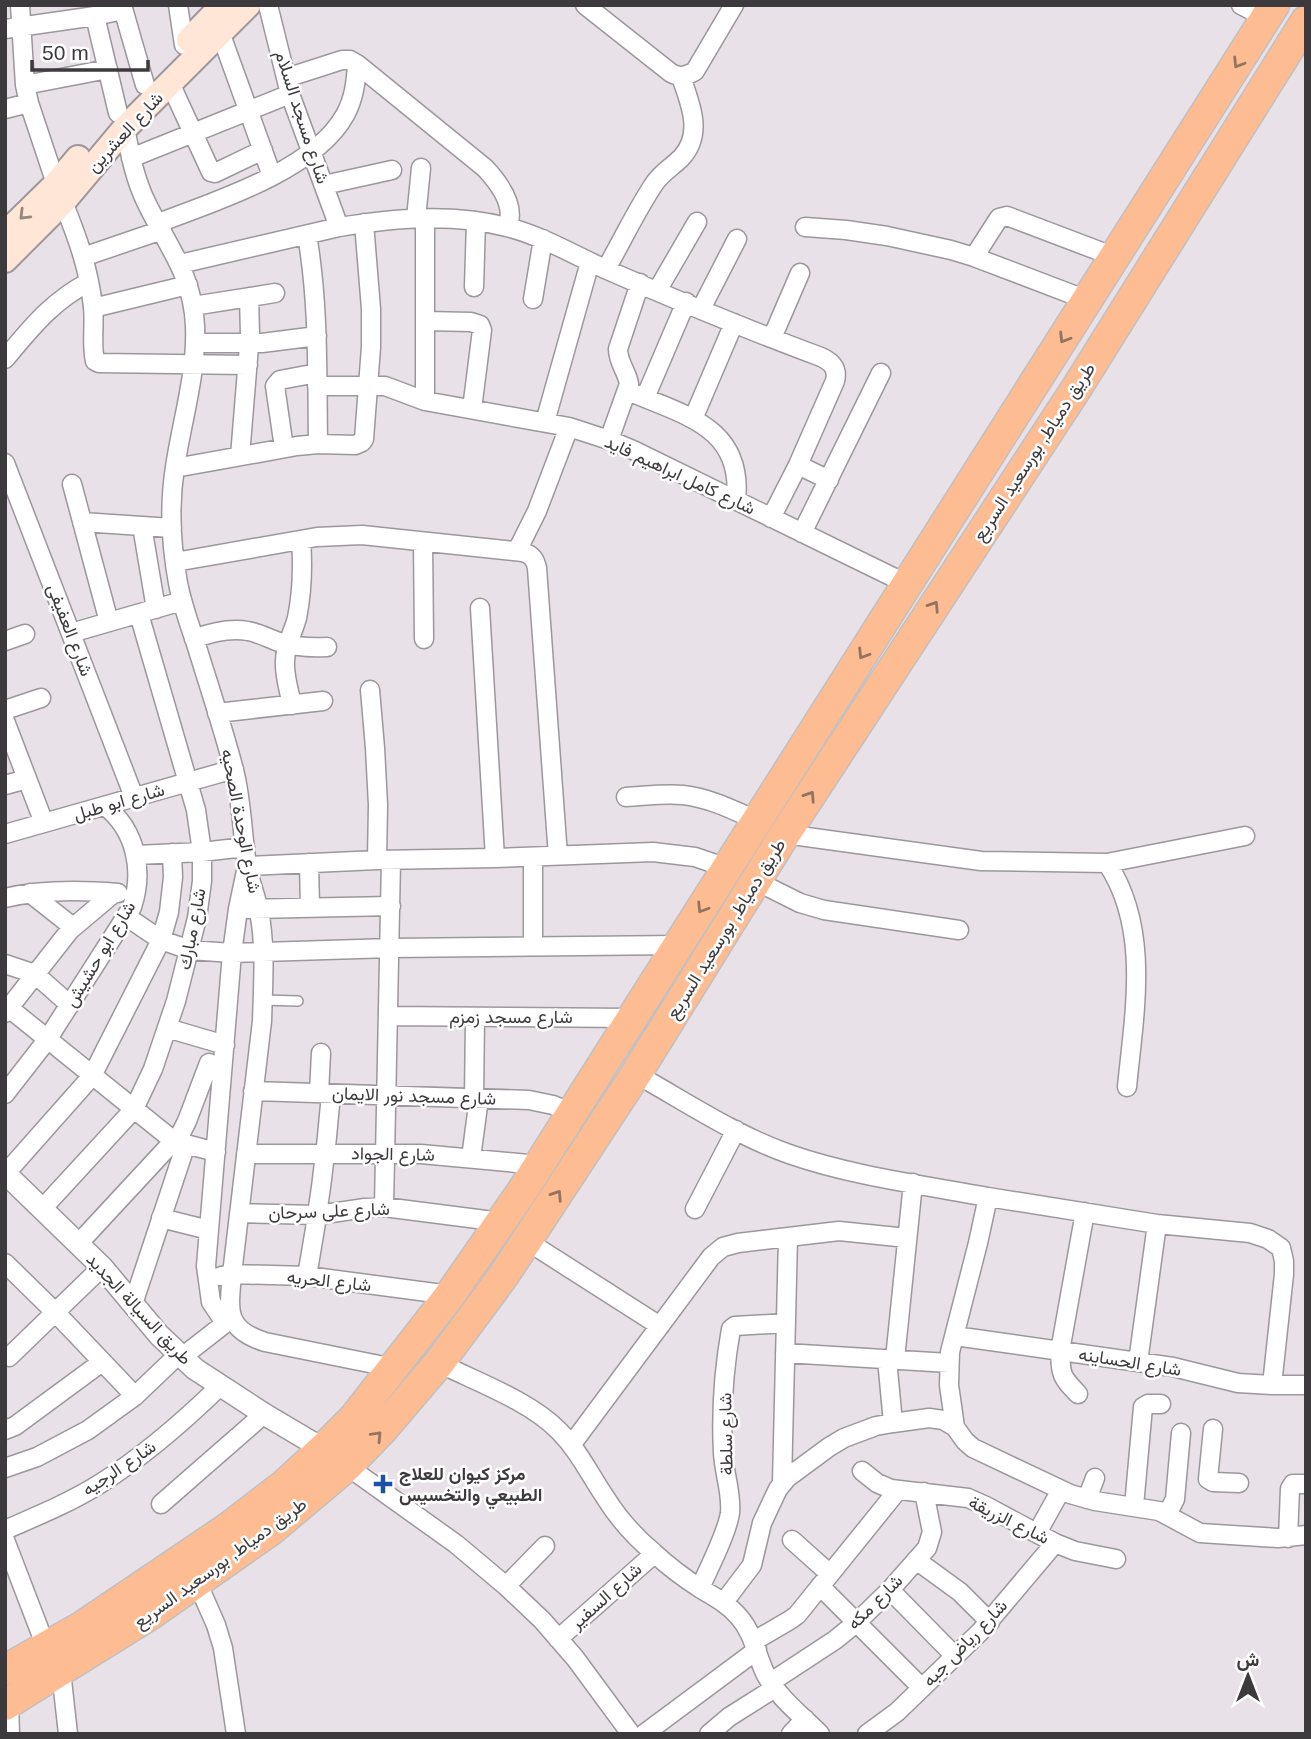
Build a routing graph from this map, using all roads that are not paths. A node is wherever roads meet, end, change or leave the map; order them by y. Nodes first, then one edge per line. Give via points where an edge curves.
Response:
1 (20, 5) edge
2 (178, 5) edge
3 (248, 5) edge
4 (268, 5) edge
5 (585, 5) edge
6 (734, 5) edge
7 (123, 7) edge
8 (1261, 10) edge
9 (218, 14) edge
10 (95, 16) junction
11 (1306, 21) edge
12 (13, 28) edge
13 (184, 45) junction
14 (357, 64) junction
15 (108, 69) junction
16 (681, 76) junction
17 (170, 83) junction
18 (25, 85) junction
19 (145, 85) junction
20 (288, 86) junction
21 (29, 103) junction
22 (5, 109) edge
23 (248, 112) junction
24 (122, 121) junction
25 (193, 134) junction
26 (263, 150) junction
27 (312, 152) junction
28 (131, 159) junction
29 (421, 168) dead end
30 (392, 170) dead end
31 (272, 176) junction
32 (324, 184) junction
33 (59, 193) junction
34 (421, 218) junction
35 (476, 221) junction
36 (697, 222) dead end
37 (364, 223) junction
38 (160, 226) junction
39 (339, 227) junction
40 (507, 227) junction
41 (805, 228) dead end
42 (5, 234) edge
43 (307, 234) junction
44 (542, 239) junction
45 (737, 239) dead end
46 (83, 257) junction
47 (974, 257) junction
48 (1115, 257) junction
49 (5, 260) edge
50 (180, 264) junction
51 (598, 265) junction
52 (800, 273) dead end
53 (89, 282) junction
54 (640, 283) junction
55 (188, 285) junction
56 (474, 287) dead end
57 (657, 291) junction
58 (275, 293) dead end
59 (249, 297) junction
60 (533, 299) dead end
61 (1087, 300) junction
62 (193, 306) junction
63 (693, 306) junction
64 (93, 308) junction
65 (425, 321) junction
66 (734, 323) junction
67 (317, 336) junction
68 (772, 338) junction
69 (195, 343) junction
70 (250, 344) junction
71 (5, 359) edge
72 (193, 364) junction
73 (248, 365) junction
74 (881, 373) dead end
75 (317, 379) junction
76 (369, 385) junction
77 (628, 391) junction
78 (645, 398) junction
79 (425, 401) junction
80 (472, 409) junction
81 (693, 419) junction
82 (545, 422) junction
83 (569, 427) junction
84 (609, 440) junction
85 (318, 444) junction
86 (284, 448) junction
87 (240, 456) junction
88 (5, 463) edge
89 (798, 465) junction
90 (175, 468) junction
91 (829, 480) junction
92 (72, 484) dead end
93 (736, 501) junction
94 (771, 518) junction
95 (82, 522) junction
96 (142, 526) junction
97 (172, 528) junction
98 (802, 533) junction
99 (302, 540) junction
100 (423, 542) junction
101 (517, 551) junction
102 (175, 562) junction
103 (907, 584) junction
104 (182, 601) junction
105 (480, 608) dead end
106 (148, 611) junction
107 (108, 622) junction
108 (71, 633) junction
109 (25, 634) dead end
110 (194, 639) junction
111 (424, 639) dead end
112 (5, 642) edge
113 (287, 644) junction
114 (327, 647) dead end
115 (370, 690) dead end
116 (41, 698) dead end
117 (323, 701) dead end
118 (292, 705) junction
119 (5, 710) edge
120 (217, 713) junction
121 (5, 721) edge
122 (9, 744) edge
123 (234, 769) junction
124 (27, 779) junction
125 (189, 782) junction
126 (5, 785) edge
127 (134, 797) junction
128 (626, 797) dead end
129 (105, 806) junction
130 (758, 821) junction
131 (44, 823) junction
132 (5, 834) edge
133 (785, 834) junction
134 (1245, 836) dead end
135 (245, 846) junction
136 (202, 852) junction
137 (172, 853) junction
138 (136, 855) junction
139 (558, 856) junction
140 (533, 857) junction
141 (495, 858) junction
142 (384, 860) junction
143 (309, 863) junction
144 (1107, 863) junction
145 (247, 866) junction
146 (727, 868) junction
147 (756, 881) junction
148 (30, 893) junction
149 (114, 893) junction
150 (136, 895) junction
151 (5, 898) edge
152 (391, 905) junction
153 (310, 907) junction
154 (238, 909) junction
155 (258, 909) junction
156 (127, 917) junction
157 (73, 927) junction
158 (959, 930) dead end
159 (161, 940) junction
160 (533, 945) junction
161 (679, 945) junction
162 (391, 948) junction
163 (190, 950) junction
164 (232, 953) junction
165 (263, 953) junction
166 (5, 964) edge
167 (34, 974) junction
168 (262, 1000) junction
169 (298, 1001) dead end
170 (70, 1005) junction
171 (7, 1010) edge
172 (389, 1016) junction
173 (475, 1018) junction
174 (632, 1018) junction
175 (167, 1028) junction
176 (47, 1040) junction
177 (225, 1045) junction
178 (321, 1053) dead end
179 (209, 1063) dead end
180 (636, 1074) junction
181 (92, 1076) junction
182 (1127, 1087) dead end
183 (253, 1091) junction
184 (5, 1094) edge
185 (325, 1094) junction
186 (387, 1096) junction
187 (477, 1098) junction
188 (134, 1109) junction
189 (572, 1113) junction
190 (736, 1130) junction
191 (180, 1142) junction
192 (216, 1152) junction
193 (326, 1153) junction
194 (246, 1154) junction
195 (385, 1154) junction
196 (471, 1158) junction
197 (539, 1165) junction
198 (5, 1173) edge
199 (913, 1183) junction
200 (988, 1197) junction
201 (384, 1207) junction
202 (42, 1209) junction
203 (695, 1209) dead end
204 (1085, 1212) junction
205 (240, 1213) junction
206 (507, 1214) junction
207 (318, 1215) junction
208 (161, 1218) junction
209 (1157, 1224) junction
210 (209, 1230) junction
211 (533, 1232) junction
212 (788, 1237) junction
213 (907, 1238) junction
214 (78, 1244) junction
215 (477, 1258) junction
216 (6, 1267) edge
217 (102, 1267) junction
218 (232, 1274) junction
219 (504, 1275) junction
220 (307, 1276) junction
221 (207, 1277) junction
222 (450, 1295) junction
223 (133, 1304) junction
224 (56, 1312) junction
225 (229, 1321) junction
226 (786, 1323) junction
227 (660, 1326) junction
228 (955, 1336) junction
229 (1060, 1351) junction
230 (785, 1353) junction
231 (180, 1356) junction
232 (9, 1357) dead end
233 (891, 1359) junction
234 (102, 1362) junction
235 (1138, 1362) junction
236 (439, 1363) junction
237 (949, 1363) junction
238 (394, 1368) junction
239 (1272, 1385) junction
240 (1306, 1385) edge
241 (220, 1386) junction
242 (1078, 1394) dead end
243 (135, 1396) junction
244 (1161, 1404) dead end
245 (264, 1414) junction
246 (893, 1423) junction
247 (955, 1427) junction
248 (1213, 1429) dead end
249 (5, 1430) edge
250 (1181, 1433) dead end
251 (572, 1444) junction
252 (335, 1457) junction
253 (5, 1468) edge
254 (862, 1471) dead end
255 (1178, 1473) junction
256 (1209, 1476) junction
257 (1095, 1478) dead end
258 (782, 1483) junction
259 (1239, 1483) dead end
260 (1306, 1484) edge
261 (898, 1490) junction
262 (1061, 1490) junction
263 (924, 1493) junction
264 (1087, 1499) junction
265 (161, 1504) dead end
266 (1133, 1506) junction
267 (1166, 1513) junction
268 (5, 1530) edge
269 (1037, 1533) junction
270 (1297, 1536) edge
271 (5, 1540) edge
272 (792, 1541) dead end
273 (1055, 1543) junction
274 (545, 1546) dead end
275 (654, 1553) junction
276 (1116, 1559) dead end
277 (916, 1560) junction
278 (825, 1580) junction
279 (197, 1582) junction
280 (506, 1586) junction
281 (700, 1588) junction
282 (890, 1590) junction
283 (144, 1602) junction
284 (724, 1602) junction
285 (990, 1622) junction
286 (856, 1623) junction
287 (558, 1639) junction
288 (755, 1646) junction
289 (955, 1656) junction
290 (53, 1659) junction
291 (5, 1670) edge
292 (773, 1685) junction
293 (922, 1688) junction
294 (7, 1704) edge
295 (805, 1719) junction
296 (10, 1734) edge
297 (68, 1734) edge
298 (236, 1734) edge
299 (631, 1734) edge
300 (643, 1734) edge
301 (709, 1734) edge
302 (791, 1734) edge
303 (820, 1734) edge
304 (867, 1734) edge

1 - 12 street
2 - 13 street
3 - 9 main road, شارع العشرين
4 - 20 street, شارع مسجد السلام
5 - 16 street via 671,73
6 - 16 street via 695,71
7 - 10 street
7 - 19 street
8 -> 48 highway, طريق دمياط, بورسعيد السريع
9 - 13 main road, شارع العشرين
9 - 17 main road, شارع العشرين
9 - 23 street
10 - 12 street
10 - 15 street, شارع الوحدة الصحيه
133 -> 11 highway, طريق دمياط, بورسعيد السريع via 1076,389
12 - 18 street
13 - 19 main road, شارع العشرين
14 - 20 street via 342,60
14 - 27 street via 345,115
14 - 40 street via 499,183 508,199
15 - 18 street
15 - 24 street, شارع الوحدة الصحيه
16 - 51 street via 694,115 689,147 654,183
17 - 24 main road, شارع العشرين
17 - 25 street
18 - 21 street
19 - 24 main road, شارع العشرين
20 - 23 street
20 - 27 street, شارع مسجد السلام
21 - 22 street
21 - 33 street
23 - 25 street
23 - 26 street
24 - 28 street, شارع الوحدة الصحيه
24 - 33 main road, شارع العشرين
25 - 26 street via 213,173
25 - 28 street
26 - 31 street
27 - 31 street
27 - 32 street, شارع مسجد السلام
28 - 38 street, شارع الوحدة الصحيه
29 - 34 street
30 - 32 street
31 - 38 street
32 - 39 street, شارع مسجد السلام
33 -> 42 main road, شارع العشرين
33 - 46 street
33 - 49 main road, شارع العشرين
34 - 35 street
34 - 37 street
34 - 65 street
35 - 40 street
35 - 56 street
36 - 57 street
37 - 39 street
37 - 76 street via 371,309
38 - 46 street
38 - 50 street, شارع الوحدة الصحيه
39 - 43 street
40 - 44 street
41 - 47 street via 887,236
43 - 50 street
43 - 67 street
44 - 51 street
44 - 60 street
45 - 63 street
46 - 53 street
47 - 48 street via 999,218 1007,216
47 - 61 street
48 - 61 highway, طريق دمياط, بورسعيد السريع
50 - 55 street, شارع الوحدة الصحيه
51 - 54 street
51 - 82 street
52 - 68 street
53 - 64 street
53 - 71 street via 33,324
54 - 57 street
54 - 77 street via 618,349
55 - 62 street, شارع الوحدة الصحيه
55 - 64 street
57 - 63 street
58 - 59 street
59 - 62 street
59 - 70 street
61 -> 103 highway, طريق دمياط, بورسعيد السريع
62 - 69 street, شارع الوحدة الصحيه
63 - 66 street
63 - 78 street
64 - 72 street via 95,361
65 - 79 street
65 - 80 street via 480,326
66 - 68 street
66 - 81 street
67 - 70 street
67 - 75 street
68 - 89 street via 827,360 835,370 835,381
69 - 70 street
69 - 72 street, شارع الوحدة الصحيه
70 - 73 street
72 - 73 street
72 - 90 street, شارع الوحدة الصحيه
73 - 87 street
74 - 91 street
75 - 76 street, شارع كامل ابراهيم فايد
75 - 85 street
75 - 86 street, شارع كامل ابراهيم فايد via 280,380 275,386
76 - 79 street, شارع كامل ابراهيم فايد via 393,388
76 - 85 street via 362,442
77 - 78 street
77 - 84 street
78 - 81 street
79 - 80 street, شارع كامل ابراهيم فايد
80 - 82 street, شارع كامل ابراهيم فايد
81 - 93 street via 717,435 733,458
82 - 83 street, شارع كامل ابراهيم فايد
83 - 84 street, شارع كامل ابراهيم فايد
83 - 101 street
84 - 93 street, شارع كامل ابراهيم فايد
85 - 86 street
86 - 87 street
87 - 90 street
88 - 108 street, شارع العفيفى
89 - 91 street
89 - 94 street
90 - 97 street, شارع الوحدة الصحيه
91 - 98 street
92 - 95 street
93 - 94 street, شارع كامل ابراهيم فايد
94 - 98 street, شارع كامل ابراهيم فايد
95 - 96 street
95 - 107 street
96 - 97 street
96 - 106 street, شارع مبارك
97 - 102 street, شارع الوحدة الصحيه
98 - 103 street, شارع كامل ابراهيم فايد
99 - 100 street via 362,535
99 - 102 street
99 - 113 street via 299,606
100 - 101 street
100 - 111 street
101 - 139 street via 531,555 537,568
102 - 104 street, شارع الوحدة الصحيه
103 -> 130 highway, طريق دمياط, بورسعيد السريع
104 - 106 street
104 - 110 street, شارع الوحدة الصحيه
105 - 141 street
106 - 107 street
106 - 125 street, شارع مبارك
107 - 108 street
108 - 127 street, شارع العفيفى
109 - 112 street
110 - 113 street via 234,630
110 - 120 street, شارع الوحدة الصحيه
113 - 114 street
113 - 118 street via 284,663
115 - 142 street
116 - 119 street
117 - 118 street
118 - 120 street
120 - 123 street, شارع الوحدة الصحيه
121 - 122 street
122 - 124 street
123 - 125 street, شارع ابو طبل
123 - 135 street, شارع الوحدة الصحيه
124 - 126 street
124 - 131 street
125 - 127 street, شارع ابو طبل
125 - 136 street, شارع مبارك
127 - 129 street, شارع ابو طبل
128 - 130 street via 698,797
129 - 131 street, شارع ابو طبل
129 - 138 street, شارع ابو حشيش via 129,833
130 - 146 highway, طريق دمياط, بورسعيد السريع
131 - 132 street, شارع ابو طبل
133 - 144 street via 981,861
133 - 147 highway, طريق دمياط, بورسعيد السريع
134 - 144 street
135 - 136 street
135 - 145 street, شارع الوحدة الصحيه
136 - 137 street
136 - 163 street, شارع مبارك via 202,881
137 - 138 street
137 - 159 street via 169,912
138 - 150 street, شارع ابو حشيش
139 - 140 street
139 - 146 street via 653,852 695,857
140 - 141 street
140 - 160 street
141 - 142 street
142 - 143 street
142 - 152 street
143 - 145 street
143 - 153 street
144 - 182 street via 1124,897 1137,952
145 - 154 street
145 - 155 street, شارع الوحدة الصحيه
146 -> 161 highway, طريق دمياط, بورسعيد السريع
147 - 158 street via 800,904 824,910
147 - 180 highway, طريق دمياط, بورسعيد السريع
148 - 149 street
148 - 151 street
148 - 157 street
149 - 150 street
149 - 157 street
150 - 156 street, شارع ابو حشيش
152 - 153 street
152 - 162 street
153 - 155 street
154 - 155 street
154 - 164 street
155 - 165 street, شارع الوحدة الصحيه
156 - 159 street
156 - 170 street, شارع ابو حشيش
157 - 167 street
159 - 163 street
159 - 181 street
160 - 161 street
160 - 162 street
161 - 174 highway, طريق دمياط, بورسعيد السريع
162 - 165 street
162 - 172 street
163 - 164 street
163 - 175 street, شارع مبارك
164 - 165 street
164 - 177 street
165 - 168 street, شارع الوحدة الصحيه
166 - 167 street
167 - 170 street
167 - 171 street
168 - 169 lane
168 - 183 street, شارع الوحدة الصحيه
170 - 176 street, شارع ابو حشيش
171 - 176 street
172 - 173 street, شارع مسجد زمزم
172 - 186 street
173 - 174 street, شارع مسجد زمزم
173 - 187 street
174 - 189 highway, طريق دمياط, بورسعيد السريع
175 - 177 street
175 - 188 street, شارع مبارك
176 - 181 street
176 - 184 street, شارع ابو حشيش
177 - 192 street
178 - 185 street
179 - 191 street
180 - 190 street
211 -> 180 highway, طريق دمياط, بورسعيد السريع
181 - 188 street
181 - 198 street
183 - 185 street, شارع مسجد نور الايمان
183 - 194 street, شارع الوحدة الصحيه
185 - 186 street, شارع مسجد نور الايمان
185 - 193 street
186 - 187 street, شارع مسجد نور الايمان
186 - 195 street
187 - 189 street, شارع مسجد نور الايمان via 529,1100
187 - 196 street
188 - 191 street
188 - 202 street, شارع مبارك
189 - 197 highway, طريق دمياط, بورسعيد السريع
190 - 199 street via 819,1163
190 - 203 street
191 - 192 street
191 - 208 street
191 - 214 street
192 - 210 street
193 - 194 street, شارع الجواد
193 - 195 street, شارع الجواد
193 - 207 street
194 - 205 street, شارع الوحدة الصحيه
195 - 196 street, شارع الجواد
195 - 201 street
196 - 197 street, شارع الجواد
197 - 206 highway, طريق دمياط, بورسعيد السريع
198 - 202 street, طريق السيالة الجديد
199 - 200 street
199 - 213 street
200 - 204 street
200 - 228 street
201 - 206 street, شارع على سرحان
201 - 207 street, شارع على سرحان
202 - 214 street, طريق السيالة الجديد
204 - 209 street
204 - 229 street
205 - 207 street, شارع على سرحان
205 - 218 street, شارع الوحدة الصحيه
206 - 211 highway
206 - 215 highway, طريق دمياط, بورسعيد السريع
207 - 220 street
208 - 210 street
208 - 223 street
209 - 235 street
209 - 239 street via 1250,1233 1281,1248 1284,1274
210 - 221 street
211 - 219 highway, طريق دمياط, بورسعيد السريع
211 - 227 street
212 - 213 street via 839,1231
212 - 226 street
212 - 227 street via 730,1245 716,1252
213 - 233 street
214 - 217 street, طريق السيالة الجديد
215 - 219 highway
215 - 222 highway, طريق دمياط, بورسعيد السريع
216 - 224 street
217 - 223 street, طريق السيالة الجديد
217 - 224 street
218 - 220 street, شارع الحريه
218 - 221 street, شارع الحريه
218 - 225 street, شارع الوحدة الصحيه
219 - 236 highway, طريق دمياط, بورسعيد السريع
220 - 222 street, شارع الحريه
221 - 225 street via 211,1302 218,1315
222 - 238 highway, طريق دمياط, بورسعيد السريع
223 - 231 street, طريق السيالة الجديد
224 - 232 street
224 - 234 street
225 - 231 street
225 - 238 street via 265,1342
226 - 230 street
226 - 281 street, شارع سلطة via 731,1329 722,1425 730,1513
227 - 251 street
228 - 229 street, شارع الحساينه
228 - 237 street
229 - 235 street, شارع الحساينه
229 - 242 street via 1063,1377
230 - 233 street
230 - 258 street
231 - 241 street, طريق السيالة الجديد
231 - 243 street
233 - 237 street
233 - 246 street
234 - 243 street
234 - 249 street
235 - 239 street, شارع الحساينه via 1222,1380
236 - 251 street via 525,1405
252 -> 236 highway, طريق دمياط, بورسعيد السريع via 381,1432
237 - 247 street
238 - 252 highway, طريق دمياط, بورسعيد السريع via 354,1418
239 - 240 street, شارع الحساينه
241 - 245 street, طريق السيالة الجديد
241 - 268 street, شارع الرجيه via 141,1456 97,1485
243 - 253 street via 88,1430
244 - 266 street via 1143,1408
245 - 252 street, طريق السيالة الجديد
245 - 265 street
246 - 247 street via 936,1418
246 - 258 street via 828,1447
247 - 262 street via 973,1448
248 - 256 street
250 - 255 street
251 - 275 street via 606,1500
252 - 279 highway, طريق دمياط, بورسعيد السريع via 318,1491
252 - 280 street, طريق السيالة الجديد via 457,1544
252 - 283 highway, طريق دمياط, بورسعيد السريع via 284,1485
254 - 261 street, شارع الزريقة
255 - 256 street
255 - 267 street via 1175,1499
256 - 259 street via 1213,1482
257 - 264 street
258 - 284 street via 762,1523 752,1565
260 - 270 street via 1290,1487
261 - 263 street, شارع الزريقة
261 - 278 street
262 - 264 street
262 - 269 street
263 - 269 street, شارع الزريقة via 968,1498
263 - 277 street, شارع مكه via 931,1538
264 - 266 street
266 - 267 street
267 - 270 street via 1200,1533
269 - 273 street, شارع الزريقة
271 - 290 street
272 - 278 street
273 - 276 street, شارع الزريقة
273 - 285 street, شارع رياض جبه
274 - 280 street
275 - 281 street
275 - 287 street, شارع السفير
277 - 282 street, شارع مكه
277 - 285 street via 960,1592
278 - 286 street
278 - 288 street via 790,1620
279 - 283 highway, طريق دمياط, بورسعيد السريع
279 - 298 street via 223,1648
280 - 287 street, طريق السيالة الجديد
281 - 284 street
282 - 286 street, شارع مكه
282 - 289 street
283 - 290 highway, طريق دمياط, بورسعيد السريع
284 - 288 street via 742,1620
285 - 289 street, شارع رياض جبه
286 - 292 street, شارع مكه
286 - 293 street
287 - 299 street, طريق السيالة الجديد
288 - 292 street
288 - 300 street
289 - 293 street, شارع رياض جبه
290 - 291 highway, طريق دمياط, بورسعيد السريع
290 - 294 highway, طريق دمياط, بورسعيد السريع
290 - 297 street
292 - 295 street
292 - 301 street, شارع مكه
293 - 304 street, شارع رياض جبه
294 - 296 street
295 - 302 street
295 - 303 street

